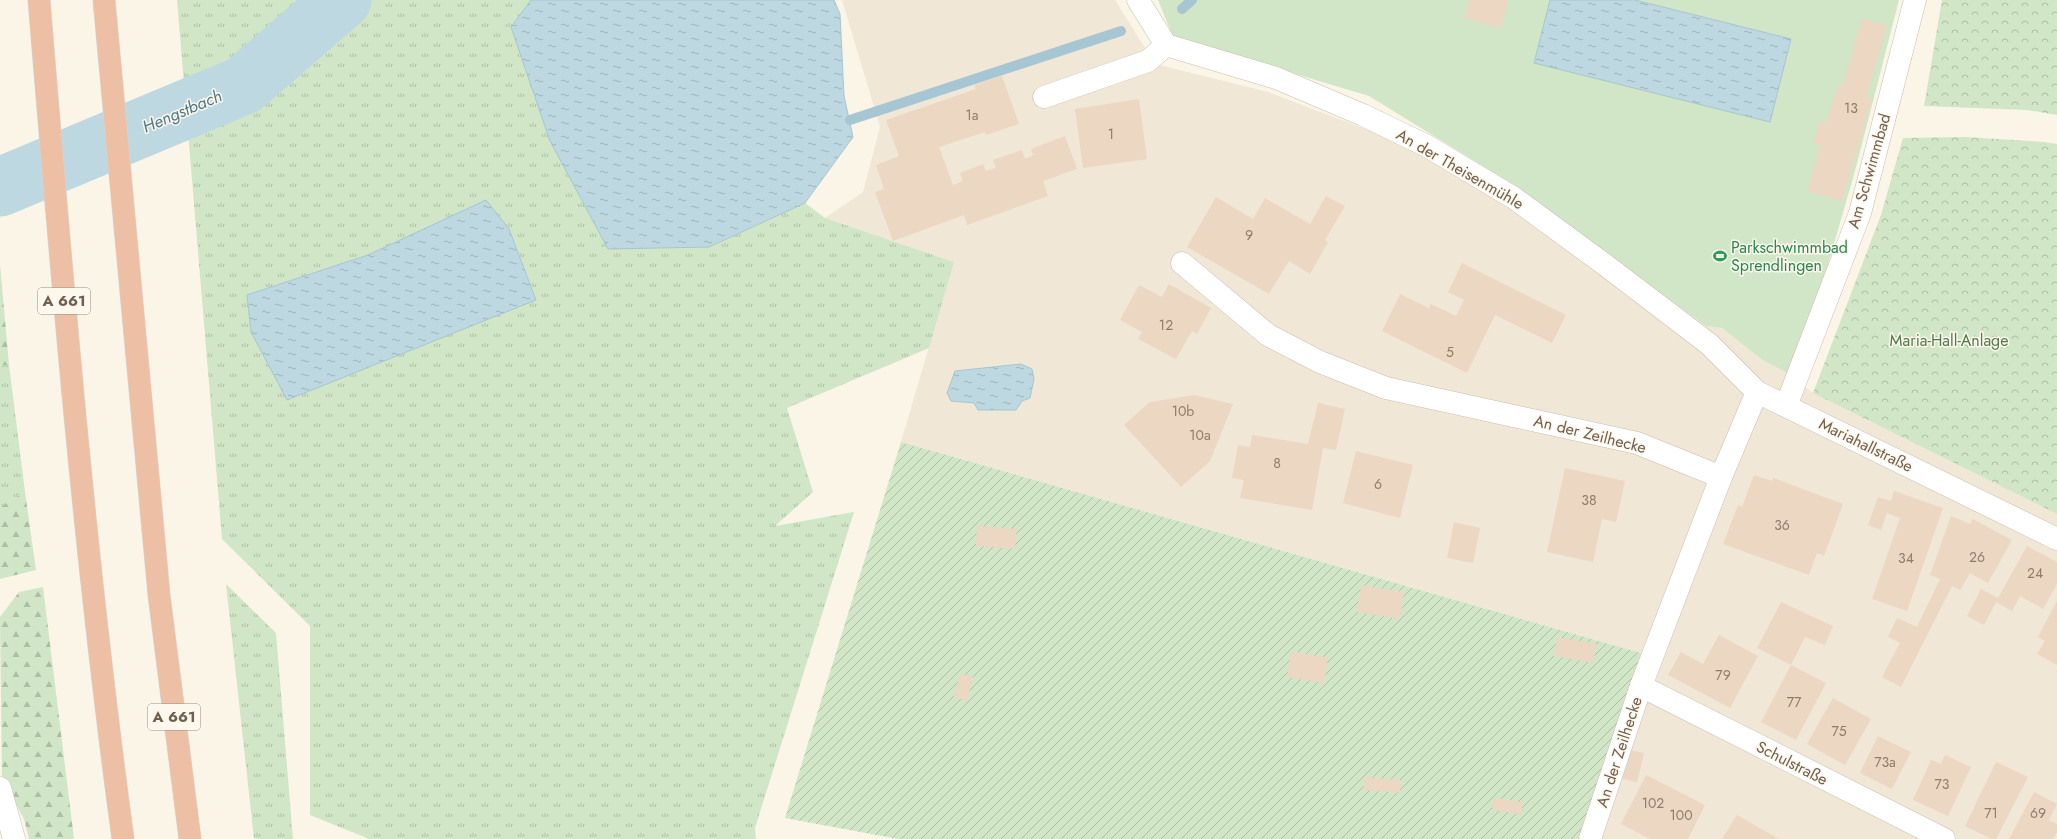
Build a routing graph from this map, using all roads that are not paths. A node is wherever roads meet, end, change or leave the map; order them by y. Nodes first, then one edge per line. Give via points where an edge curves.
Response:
1 (39, 0) edge
2 (104, 0) edge
3 (1138, 0) edge
4 (1915, 0) edge
5 (1166, 45) junction
6 (1044, 97) dead end
7 (1182, 263) dead end
8 (1757, 392) junction
9 (1786, 406) junction
10 (1721, 477) junction
11 (2057, 539) edge
12 (1641, 686) junction
13 (0, 788) edge
14 (14, 839) edge
15 (123, 839) edge
16 (190, 839) edge
17 (1590, 839) edge
18 (1944, 839) edge

1 - 15 highway, A 661 via 57,226 93,602
2 - 16 highway, A 661 via 159,595
3 - 5 street
4 - 9 street, Am Schwimmbad via 1860,214
5 - 6 street via 1148,61
5 - 8 street, An der Theisenmühle via 1276,78 1363,115 1434,150 1514,198 1604,264 1709,344
7 - 10 street, An der Zeilhecke via 1268,335 1320,362 1386,388 1637,443
8 - 9 street, Mariahallstraße
8 - 10 street
9 - 11 street, Mariahallstraße
10 - 12 street, An der Zeilhecke
12 - 17 street, An der Zeilhecke
12 - 18 street, Schulstraße
13 - 14 street

